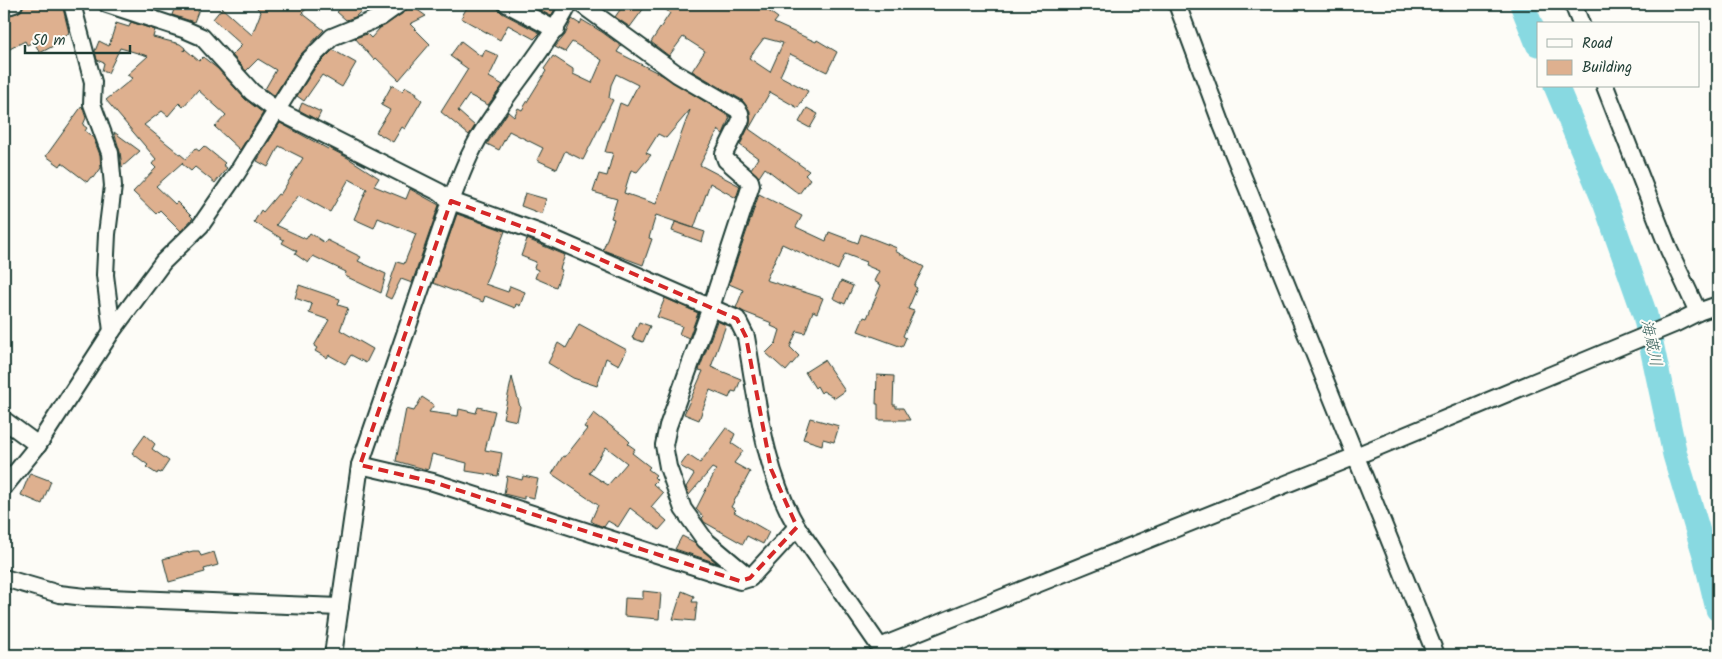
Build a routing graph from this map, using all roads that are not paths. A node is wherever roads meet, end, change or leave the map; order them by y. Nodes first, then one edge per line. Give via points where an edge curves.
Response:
1 (14, 4) edge
2 (72, 4) edge
3 (107, 4) edge
4 (399, 4) edge
5 (507, 4) edge
6 (569, 4) edge
7 (581, 4) edge
8 (1177, 4) edge
9 (1573, 4) edge
10 (4, 7) edge
11 (1580, 22) edge
12 (556, 30) junction
13 (1606, 88) edge
14 (276, 110) junction
15 (450, 201) junction
16 (1718, 305) edge
17 (711, 307) junction
18 (1698, 312) junction
19 (112, 331) junction
20 (4, 420) edge
21 (38, 445) junction
22 (1356, 456) junction
23 (360, 465) junction
24 (4, 487) edge
25 (796, 527) junction
26 (4, 578) edge
27 (750, 578) junction
28 (340, 607) junction
29 (880, 651) edge
30 (333, 655) edge
31 (1436, 655) edge

1 - 10 street
2 - 19 street via 93,82 92,104 110,152 113,186 106,234 105,275
3 - 14 street via 202,37 252,92
4 - 14 street via 381,17 332,37 307,62
5 - 12 street
6 - 12 street
7 - 17 street via 676,74 740,113 741,120 724,154 751,185
8 - 22 street
9 - 11 street
12 - 15 street via 483,132 463,168
13 - 18 street via 1669,250
14 - 15 street via 439,192
14 - 19 street via 201,225 162,262
15 - 17 street via 540,233
15 - 23 street
16 - 18 street
17 - 25 street via 737,319 746,338 772,468 785,508
17 - 27 street via 664,445 683,510 705,540
18 - 22 street
19 - 21 street
20 - 21 street
21 - 24 street
22 - 29 street
22 - 31 street
23 - 27 street via 433,482 740,581
23 - 28 street
25 - 27 street
25 - 29 street
26 - 28 street via 59,594 85,597
28 - 30 street

